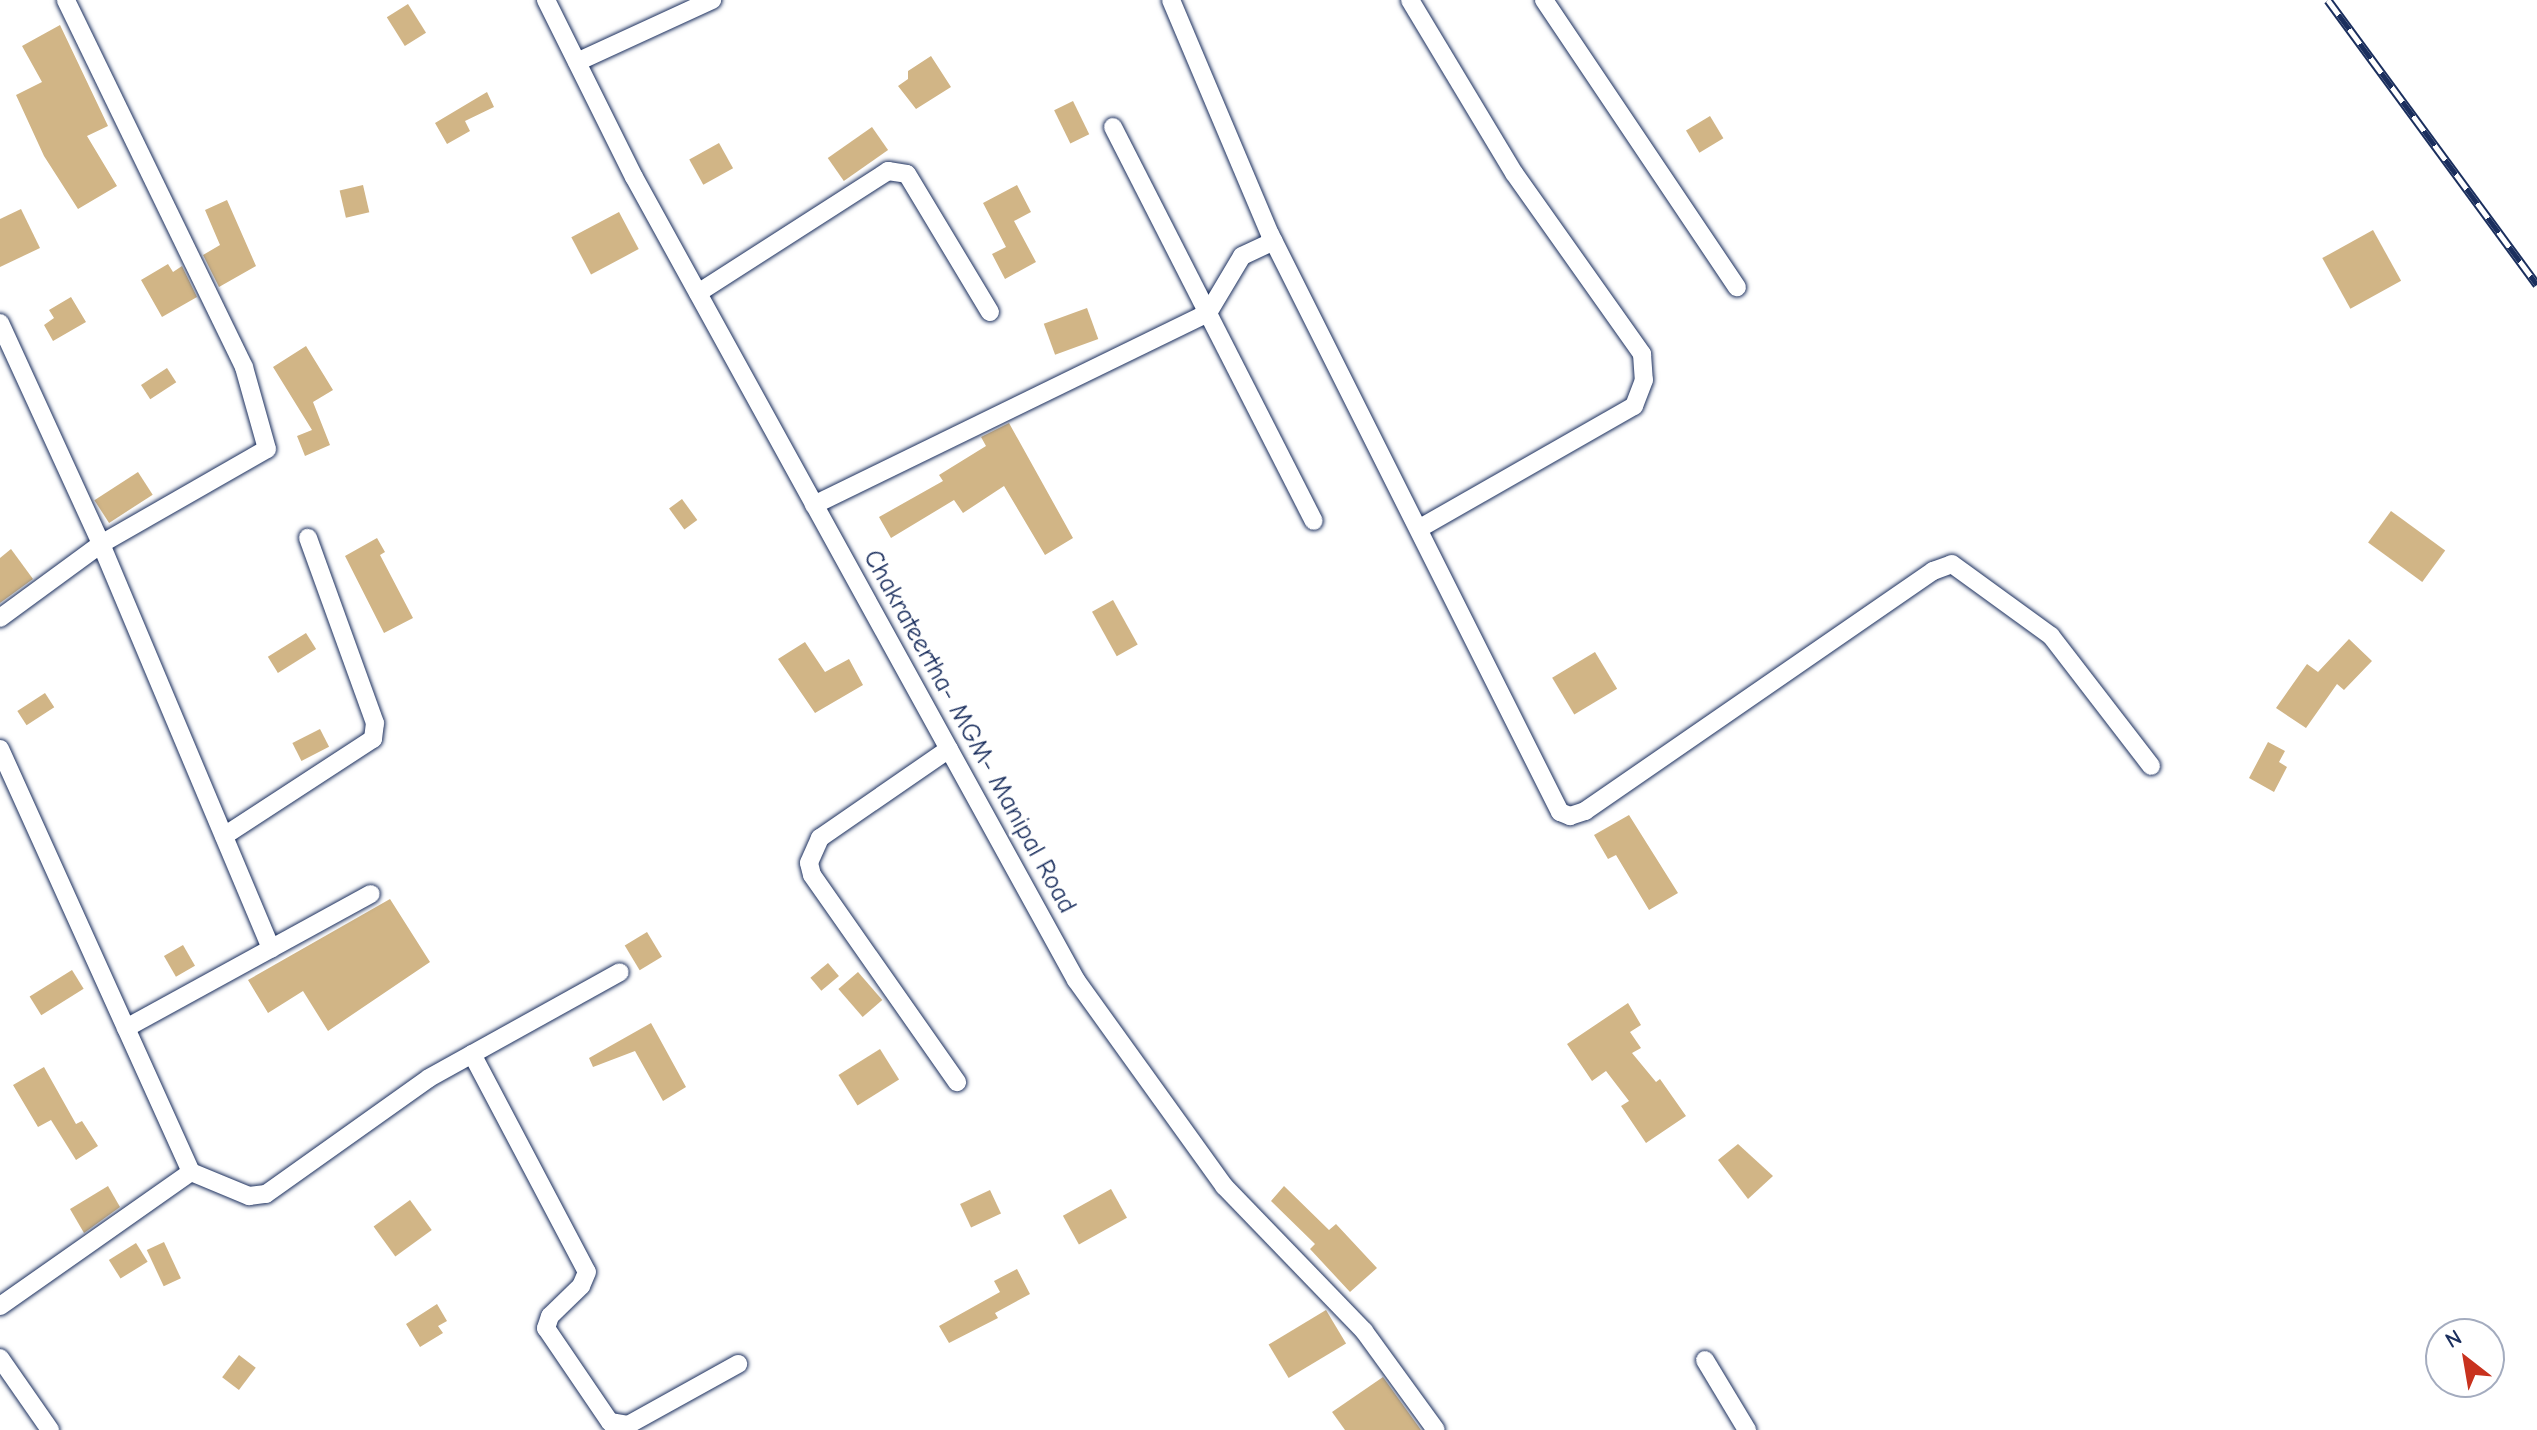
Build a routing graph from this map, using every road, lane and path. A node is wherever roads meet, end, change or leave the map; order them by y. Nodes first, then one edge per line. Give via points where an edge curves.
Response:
1 (66, 0) edge
2 (546, 0) edge
3 (712, 0) edge
4 (1171, 0) edge
5 (1410, 0) edge
6 (1544, 0) edge
7 (577, 62) junction
8 (1113, 127) dead end
9 (1274, 241) junction
10 (1737, 287) dead end
11 (698, 293) junction
12 (990, 312) dead end
13 (1208, 313) junction
14 (0, 323) edge
15 (814, 505) junction
16 (1314, 521) dead end
17 (1420, 528) junction
18 (308, 538) dead end
19 (101, 544) junction
20 (0, 618) edge
21 (0, 749) edge
22 (949, 749) junction
23 (2151, 766) dead end
24 (224, 836) junction
25 (371, 894) dead end
26 (271, 949) junction
27 (620, 972) dead end
28 (126, 1028) junction
29 (472, 1054) junction
30 (957, 1082) dead end
31 (191, 1172) junction
32 (0, 1306) edge
33 (0, 1358) edge
34 (1705, 1360) dead end
35 (738, 1364) dead end
36 (50, 1430) edge
37 (1436, 1430) edge
38 (1747, 1430) edge

1 - 19 street via 244,367 267,449
2 - 7 street, Chakrateertha- MGM- Manipal Road
3 - 7 street
4 - 9 street
5 - 17 street via 1514,173 1642,354 1644,380 1634,406
6 - 10 street
7 - 11 street, Chakrateertha- MGM- Manipal Road
8 - 13 street
9 - 13 street via 1242,256
9 - 17 street
11 - 12 street via 888,171 907,174
11 - 15 street, Chakrateertha- MGM- Manipal Road
13 - 15 street
13 - 16 street
14 - 19 street
15 - 22 street, Chakrateertha- MGM- Manipal Road
17 - 23 street via 1560,812 1570,816 1933,571 1952,564 2051,636
18 - 24 street via 375,723 373,739
19 - 20 street
19 - 24 street
21 - 28 street
22 - 30 street via 820,838 809,863 812,875
22 - 37 street, Chakrateertha- MGM- Manipal Road via 1076,980 1224,1186 1364,1331
24 - 26 street
25 - 26 street
26 - 28 street
27 - 29 street
28 - 31 street
29 - 31 street via 429,1078 266,1194 249,1196
29 - 35 street via 587,1272 546,1328 610,1422 628,1425
31 - 32 street
33 - 36 street
34 - 38 street

